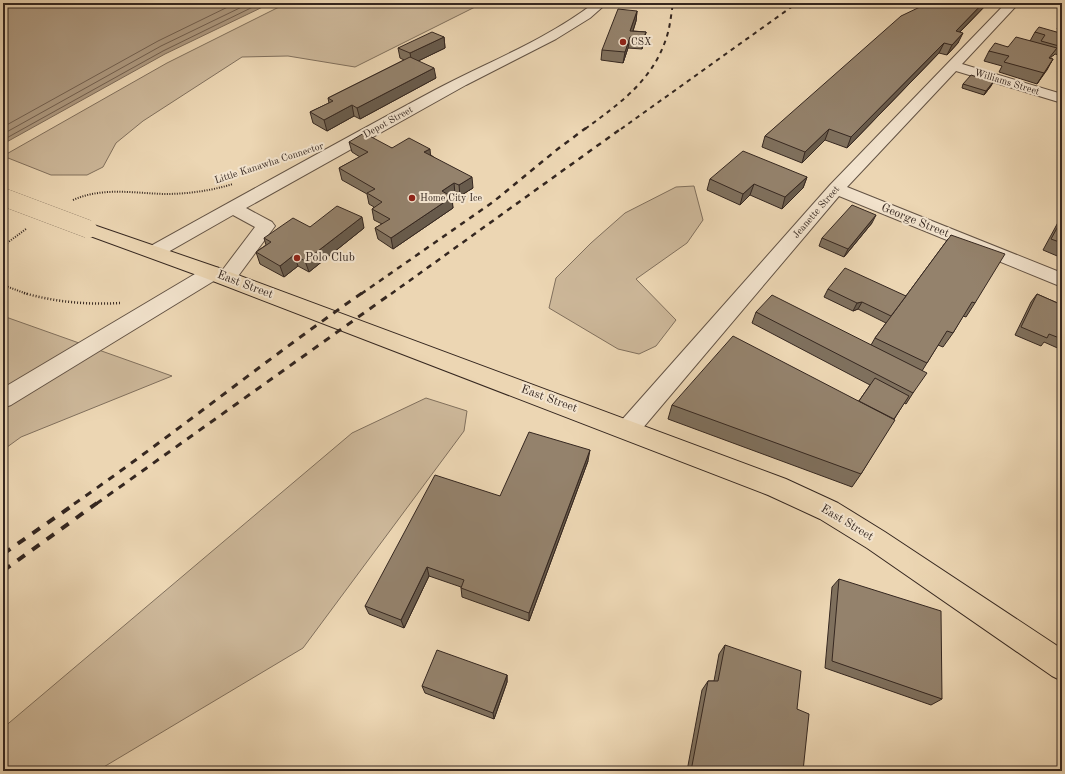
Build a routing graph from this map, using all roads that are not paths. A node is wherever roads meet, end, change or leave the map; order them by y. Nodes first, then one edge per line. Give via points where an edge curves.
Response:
1 (601, 3) edge
2 (1013, 3) edge
3 (953, 66) junction
4 (1062, 99) edge
5 (836, 189) junction
6 (3, 197) edge
7 (234, 208) junction
8 (154, 252) junction
9 (219, 275) junction
10 (1062, 280) edge
11 (3, 399) edge
12 (628, 429) junction
13 (1062, 666) edge

1 - 7 street, Depot Street via 587,16 564,29 462,81
2 - 3 street, Jeanette Street
3 - 4 street, Williams Street
3 - 5 street, Jeanette Street
5 - 10 street, George Street
5 - 12 street, Jeanette Street
6 - 8 main road, East Street, bridge
7 - 8 street, Depot Street
7 - 9 street via 266,226
8 - 9 main road, East Street
9 - 11 street via 189,288
9 - 12 main road, East Street
12 - 13 main road, East Street via 778,487 829,511

